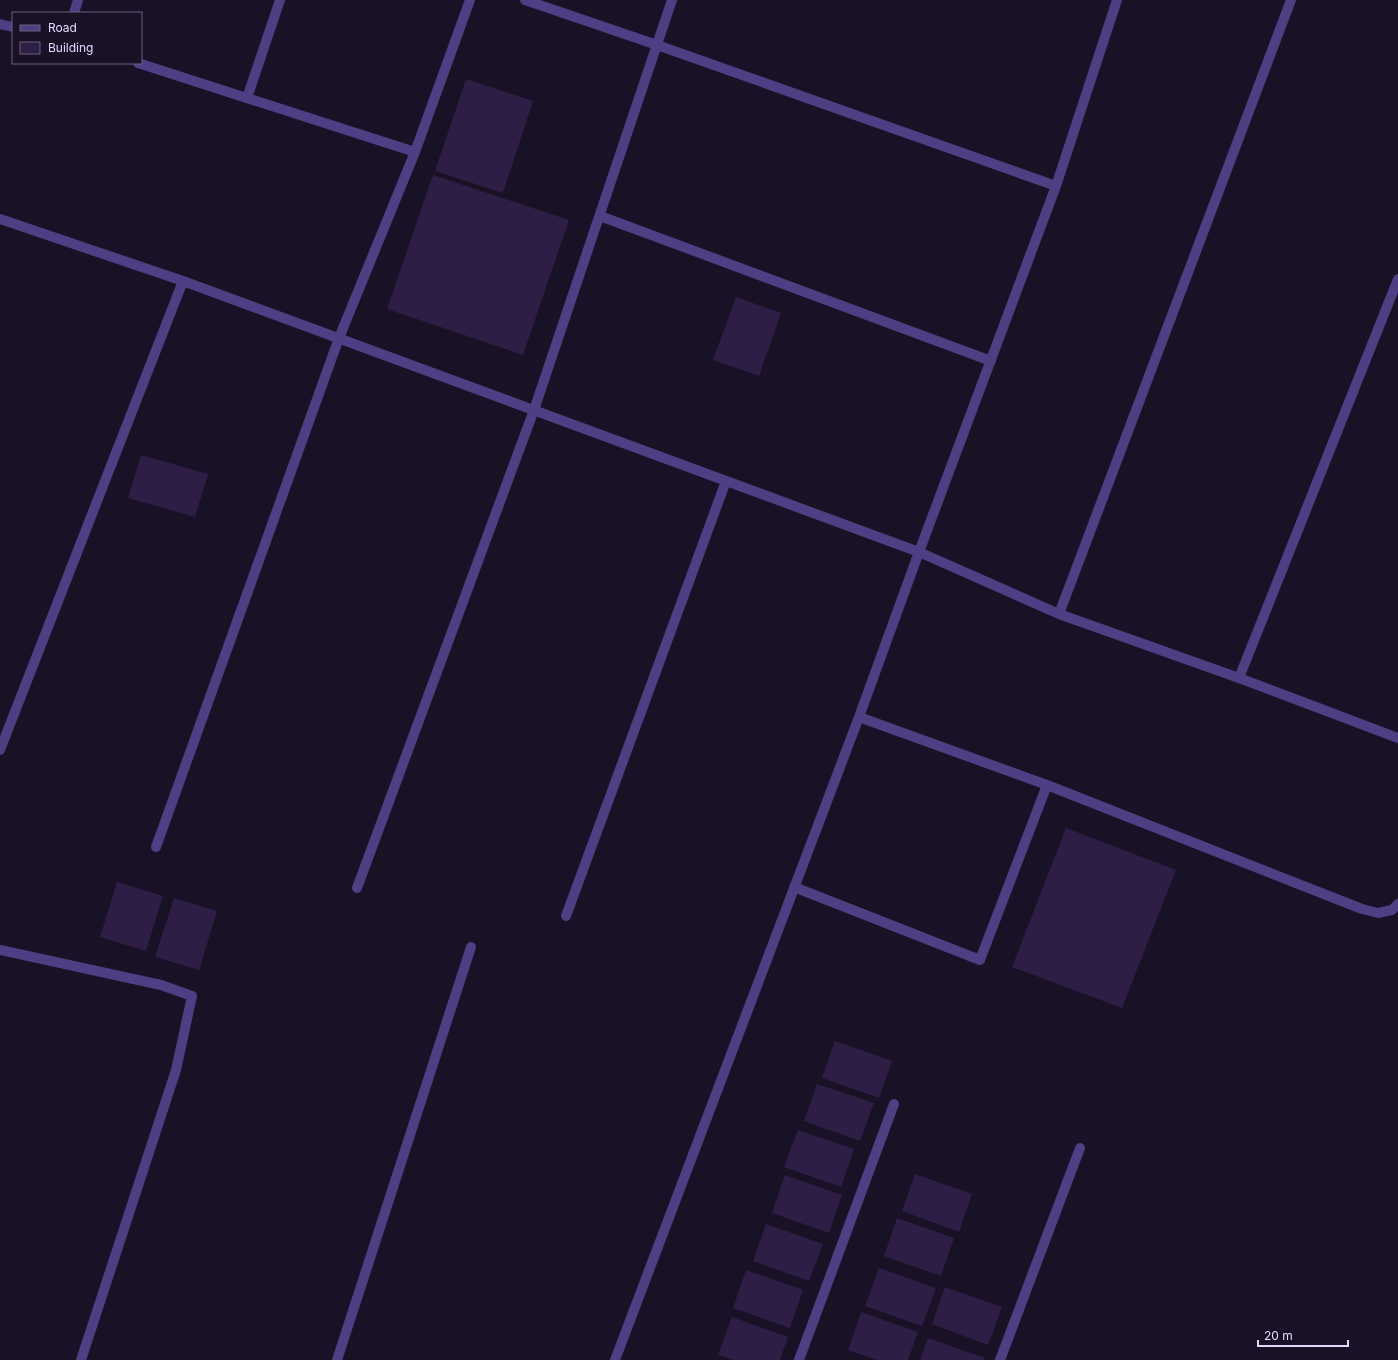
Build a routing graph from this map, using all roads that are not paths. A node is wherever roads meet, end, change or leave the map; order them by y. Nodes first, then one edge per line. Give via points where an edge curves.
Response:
1 (78, 0) edge
2 (280, 0) edge
3 (470, 0) edge
4 (526, 0) edge
5 (672, 0) edge
6 (1117, 0) edge
7 (1291, 0) edge
8 (74, 12) edge
9 (0, 24) edge
10 (12, 27) edge
11 (657, 45) junction
12 (141, 64) edge
13 (247, 98) junction
14 (415, 152) junction
15 (1056, 186) junction
16 (600, 216) junction
17 (0, 219) edge
18 (1398, 279) edge
19 (183, 281) junction
20 (339, 338) junction
21 (991, 361) junction
22 (534, 410) junction
23 (726, 481) junction
24 (919, 552) junction
25 (1059, 614) junction
26 (1239, 678) junction
27 (859, 716) junction
28 (1398, 738) edge
29 (0, 750) edge
30 (1047, 785) junction
31 (156, 847) dead end
32 (794, 887) junction
33 (357, 888) dead end
34 (1398, 904) edge
35 (566, 916) dead end
36 (471, 947) dead end
37 (0, 950) edge
38 (894, 1104) dead end
39 (1080, 1148) dead end
40 (81, 1360) edge
41 (337, 1360) edge
42 (615, 1360) edge
43 (799, 1360) edge
44 (1000, 1360) edge

1 - 8 street
2 - 13 street
3 - 14 street
4 - 11 street
5 - 11 street
6 - 15 street
7 - 25 street
9 - 10 street
11 - 15 street
11 - 16 street
12 - 13 street
13 - 14 street
14 - 20 street
15 - 21 street
16 - 21 street
16 - 22 street
17 - 19 street
18 - 26 street
19 - 20 street
19 - 29 street
20 - 22 street
20 - 31 street
21 - 24 street
22 - 23 street
22 - 33 street
23 - 24 street
23 - 35 street
24 - 25 street
24 - 27 street
25 - 26 street
26 - 28 street
27 - 30 street
27 - 32 street
30 - 32 street via 980,960
30 - 34 street via 1362,909 1378,913 1392,910
32 - 42 street
36 - 41 street
37 - 40 street via 161,985 192,996 176,1070
38 - 43 street
39 - 44 street

